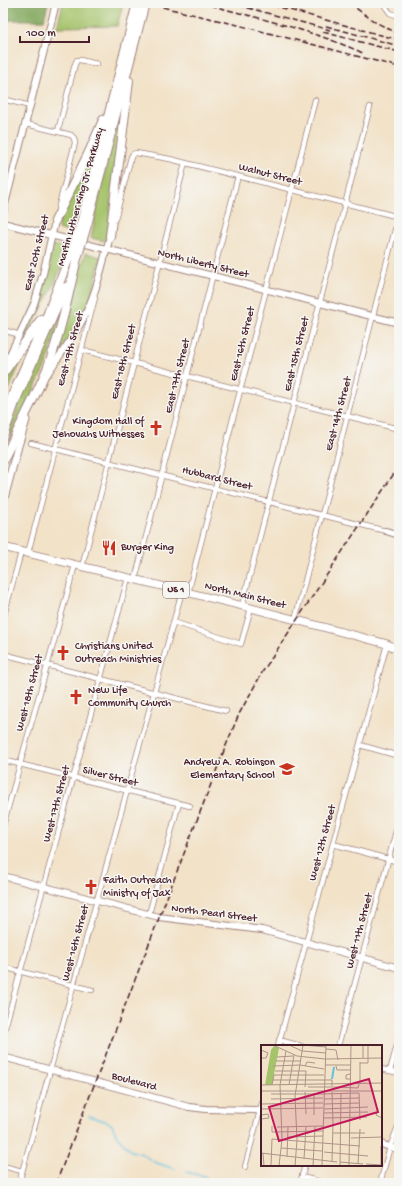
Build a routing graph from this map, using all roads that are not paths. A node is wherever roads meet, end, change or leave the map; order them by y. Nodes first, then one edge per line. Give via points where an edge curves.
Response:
1 (56, 3) edge
2 (137, 3) edge
3 (145, 3) edge
4 (383, 3) edge
5 (399, 16) edge
6 (128, 54) junction
7 (98, 64) dead end
8 (3, 99) edge
9 (315, 100) dead end
10 (30, 106) junction
11 (370, 107) dead end
12 (26, 124) junction
13 (58, 131) junction
14 (136, 152) joint
15 (185, 163) junction
16 (238, 176) junction
17 (6, 189) edge
18 (292, 190) junction
19 (345, 203) junction
20 (3, 212) edge
21 (399, 216) edge
22 (55, 220) junction
23 (3, 223) edge
24 (52, 236) junction
25 (110, 236) junction
26 (106, 249) junction
27 (72, 261) junction
28 (159, 263) junction
29 (212, 276) junction
30 (100, 278) junction
31 (266, 290) junction
32 (320, 303) junction
33 (48, 313) junction
34 (373, 316) junction
35 (399, 323) edge
36 (3, 330) edge
37 (20, 335) junction
38 (82, 350) junction
39 (133, 363) junction
40 (3, 369) edge
41 (3, 374) edge
42 (187, 376) junction
43 (38, 390) junction
44 (240, 390) junction
45 (294, 403) junction
46 (3, 416) edge
47 (347, 416) junction
48 (399, 429) edge
49 (3, 436) edge
50 (31, 443) dead end
51 (55, 449) junction
52 (3, 461) edge
53 (108, 462) junction
54 (162, 476) junction
55 (215, 489) junction
56 (3, 502) edge
57 (268, 502) junction
58 (322, 516) junction
59 (386, 532) joint
60 (399, 535) edge
61 (3, 547) edge
62 (24, 553) junction
63 (78, 566) junction
64 (132, 579) junction
65 (185, 592) junction
66 (242, 606) junction
67 (251, 608) junction
68 (3, 619) edge
69 (295, 620) junction
70 (173, 622) junction
71 (387, 644) junction
72 (399, 644) edge
73 (399, 650) edge
74 (3, 654) edge
75 (47, 665) junction
76 (101, 679) junction
77 (154, 692) junction
78 (226, 711) dead end
79 (360, 745) junction
80 (399, 756) edge
81 (3, 760) edge
82 (20, 764) junction
83 (74, 777) junction
84 (127, 790) junction
85 (179, 803) junction
86 (190, 806) dead end
87 (399, 820) edge
88 (3, 826) edge
89 (333, 844) junction
90 (388, 859) junction
91 (399, 862) edge
92 (3, 876) edge
93 (44, 887) junction
94 (97, 901) junction
95 (149, 914) junction
96 (306, 942) junction
97 (362, 958) junction
98 (3, 967) edge
99 (399, 968) edge
100 (20, 972) junction
101 (74, 986) junction
102 (92, 990) dead end
103 (3, 1035) edge
104 (399, 1038) edge
105 (279, 1040) junction
106 (278, 1045) edge
107 (297, 1045) edge
108 (338, 1045) edge
109 (3, 1057) edge
110 (382, 1068) edge
111 (50, 1070) junction
112 (390, 1071) junction
113 (399, 1074) edge
114 (261, 1111) edge
115 (399, 1124) edge
116 (382, 1144) edge
117 (390, 1147) junction
118 (399, 1150) edge
119 (3, 1166) edge
120 (305, 1166) edge
121 (245, 1167) dead end
122 (22, 1171) junction
123 (302, 1177) junction
124 (19, 1183) edge
125 (300, 1183) edge
126 (324, 1183) edge
127 (380, 1183) edge

1 - 10 street
2 - 6 highway, Martin Luther King Jr. Parkway
3 - 6 highway, Martin Luther King Jr. Parkway
4 - 5 street via 390,13
6 - 22 highway via 98,133
6 - 25 highway
6 - 27 highway, Martin Luther King Jr. Parkway, bridge
7 - 13 street via 77,60
8 - 10 street
9 - 18 street, East 16th Street
10 - 12 street
11 - 19 street, East 15th Street
12 - 13 street
12 - 17 street
13 - 22 street, East 20th Street via 71,135 75,143
14 - 15 street, Walnut Street
14 - 25 street, East 19th Street via 132,157
15 - 16 street, Walnut Street
15 - 28 street, East 18th Street
16 - 18 street, Walnut Street
16 - 29 street, East 17th Street
17 - 20 street
18 - 19 street, Walnut Street
18 - 31 street, East 16th Street
19 - 21 street, Walnut Street
19 - 32 street, East 15th Street
21 - 34 street, East 14th Street
22 - 24 street, East 20th Street
23 - 24 street, North Liberty Street
24 - 26 street, North Liberty Street
24 - 37 street, East 20th Street via 36,298
25 - 26 street, East 19th Street
26 - 28 street, North Liberty Street
26 - 30 street, East 19th Street
27 - 33 highway, Martin Luther King Jr. Parkway
27 - 43 highway via 67,302 54,349
27 - 49 highway, Martin Luther King Jr. Parkway via 57,308
28 - 29 street, North Liberty Street
28 - 39 street, East 18th Street
29 - 31 street, North Liberty Street
29 - 42 street, East 17th Street
30 - 38 street, East 19th Street
30 - 43 street via 80,324
31 - 32 street, North Liberty Street
31 - 44 street, East 16th Street
32 - 34 street, North Liberty Street
32 - 45 street, East 15th Street
33 - 41 highway via 41,318
33 - 46 highway, Martin Luther King Jr. Parkway
34 - 35 street, North Liberty Street
34 - 47 street, East 14th Street
36 - 37 street
37 - 40 street, East 20th Street
38 - 39 street
38 - 51 street, East 19th Street
39 - 42 street
39 - 53 street, East 18th Street
42 - 44 street
42 - 54 street, East 17th Street
43 - 52 highway
43 - 56 main road via 21,435
44 - 45 street
44 - 55 street, East 16th Street
45 - 47 street
45 - 57 street, East 15th Street
47 - 48 street
47 - 58 street, East 14th Street
50 - 51 street, Hubbard Street
51 - 53 street, Hubbard Street
51 - 62 street, East 19th Street
53 - 54 street, Hubbard Street
53 - 63 street, East 18th Street
54 - 55 street, Hubbard Street
54 - 64 street, East 17th Street
55 - 57 street, Hubbard Street
55 - 65 street, East 16th Street
57 - 58 street, Hubbard Street
57 - 66 street, East 15th Street
58 - 59 street, Hubbard Street
58 - 69 street, East 14th Street
59 - 60 street, Hubbard Street
61 - 62 main road, North Main Street / US 1
62 - 63 main road, North Main Street / US 1
62 - 68 street, East 19th Street
63 - 64 main road, North Main Street / US 1
63 - 75 street, West 18th Street
64 - 65 main road, North Main Street / US 1
64 - 76 street, West 17th Street
65 - 66 main road, North Main Street / US 1
65 - 70 street, West 16th Street
66 - 67 main road, North Main Street / US 1
67 - 69 main road, North Main Street / US 1
67 - 70 street via 241,644
69 - 71 main road, North Main Street / US 1
70 - 77 street, West 16th Street
71 - 72 main road, North Main Street / US 1
71 - 73 main road, North Main Street / US 1
71 - 79 street, West 12th Street
74 - 75 street
75 - 76 street
75 - 82 street, West 18th Street
76 - 77 street
76 - 83 street, West 17th Street
77 - 78 street
77 - 84 street, West 16th Street
79 - 80 street
79 - 89 street, West 12th Street
81 - 82 street, Silver Street
82 - 83 street, Silver Street
82 - 88 street, West 18th Street
83 - 84 street, Silver Street
83 - 93 street, West 17th Street
84 - 85 street, Silver Street
84 - 94 street, West 16th Street
85 - 86 street, Silver Street
85 - 95 street
87 - 90 street, West 11th Street
89 - 90 street
89 - 96 street, West 12th Street
90 - 91 street
90 - 97 street, West 11th Street
92 - 93 street, North Pearl Street
93 - 94 street, North Pearl Street
93 - 100 street, West 17th Street
94 - 95 street, North Pearl Street
94 - 101 street, West 16th Street
95 - 96 street, North Pearl Street via 247,928
96 - 97 street, North Pearl Street
96 - 105 street, West 12th Street
97 - 99 street, North Pearl Street
97 - 108 street, West 11th Street
98 - 100 street
100 - 101 street
100 - 103 street, West 17th Street
101 - 102 street
101 - 111 street, West 16th Street
104 - 112 street
105 - 106 street, West 12th Street
105 - 107 street
109 - 111 street, Boulevard
110 - 112 street
111 - 114 street, Boulevard via 189,1107
111 - 122 street, West 16th Street
112 - 113 street
114 - 121 street
115 - 117 street
116 - 117 street
117 - 118 street
117 - 127 street
119 - 122 street
120 - 123 street
122 - 124 street, West 16th Street
123 - 125 street
123 - 126 street

